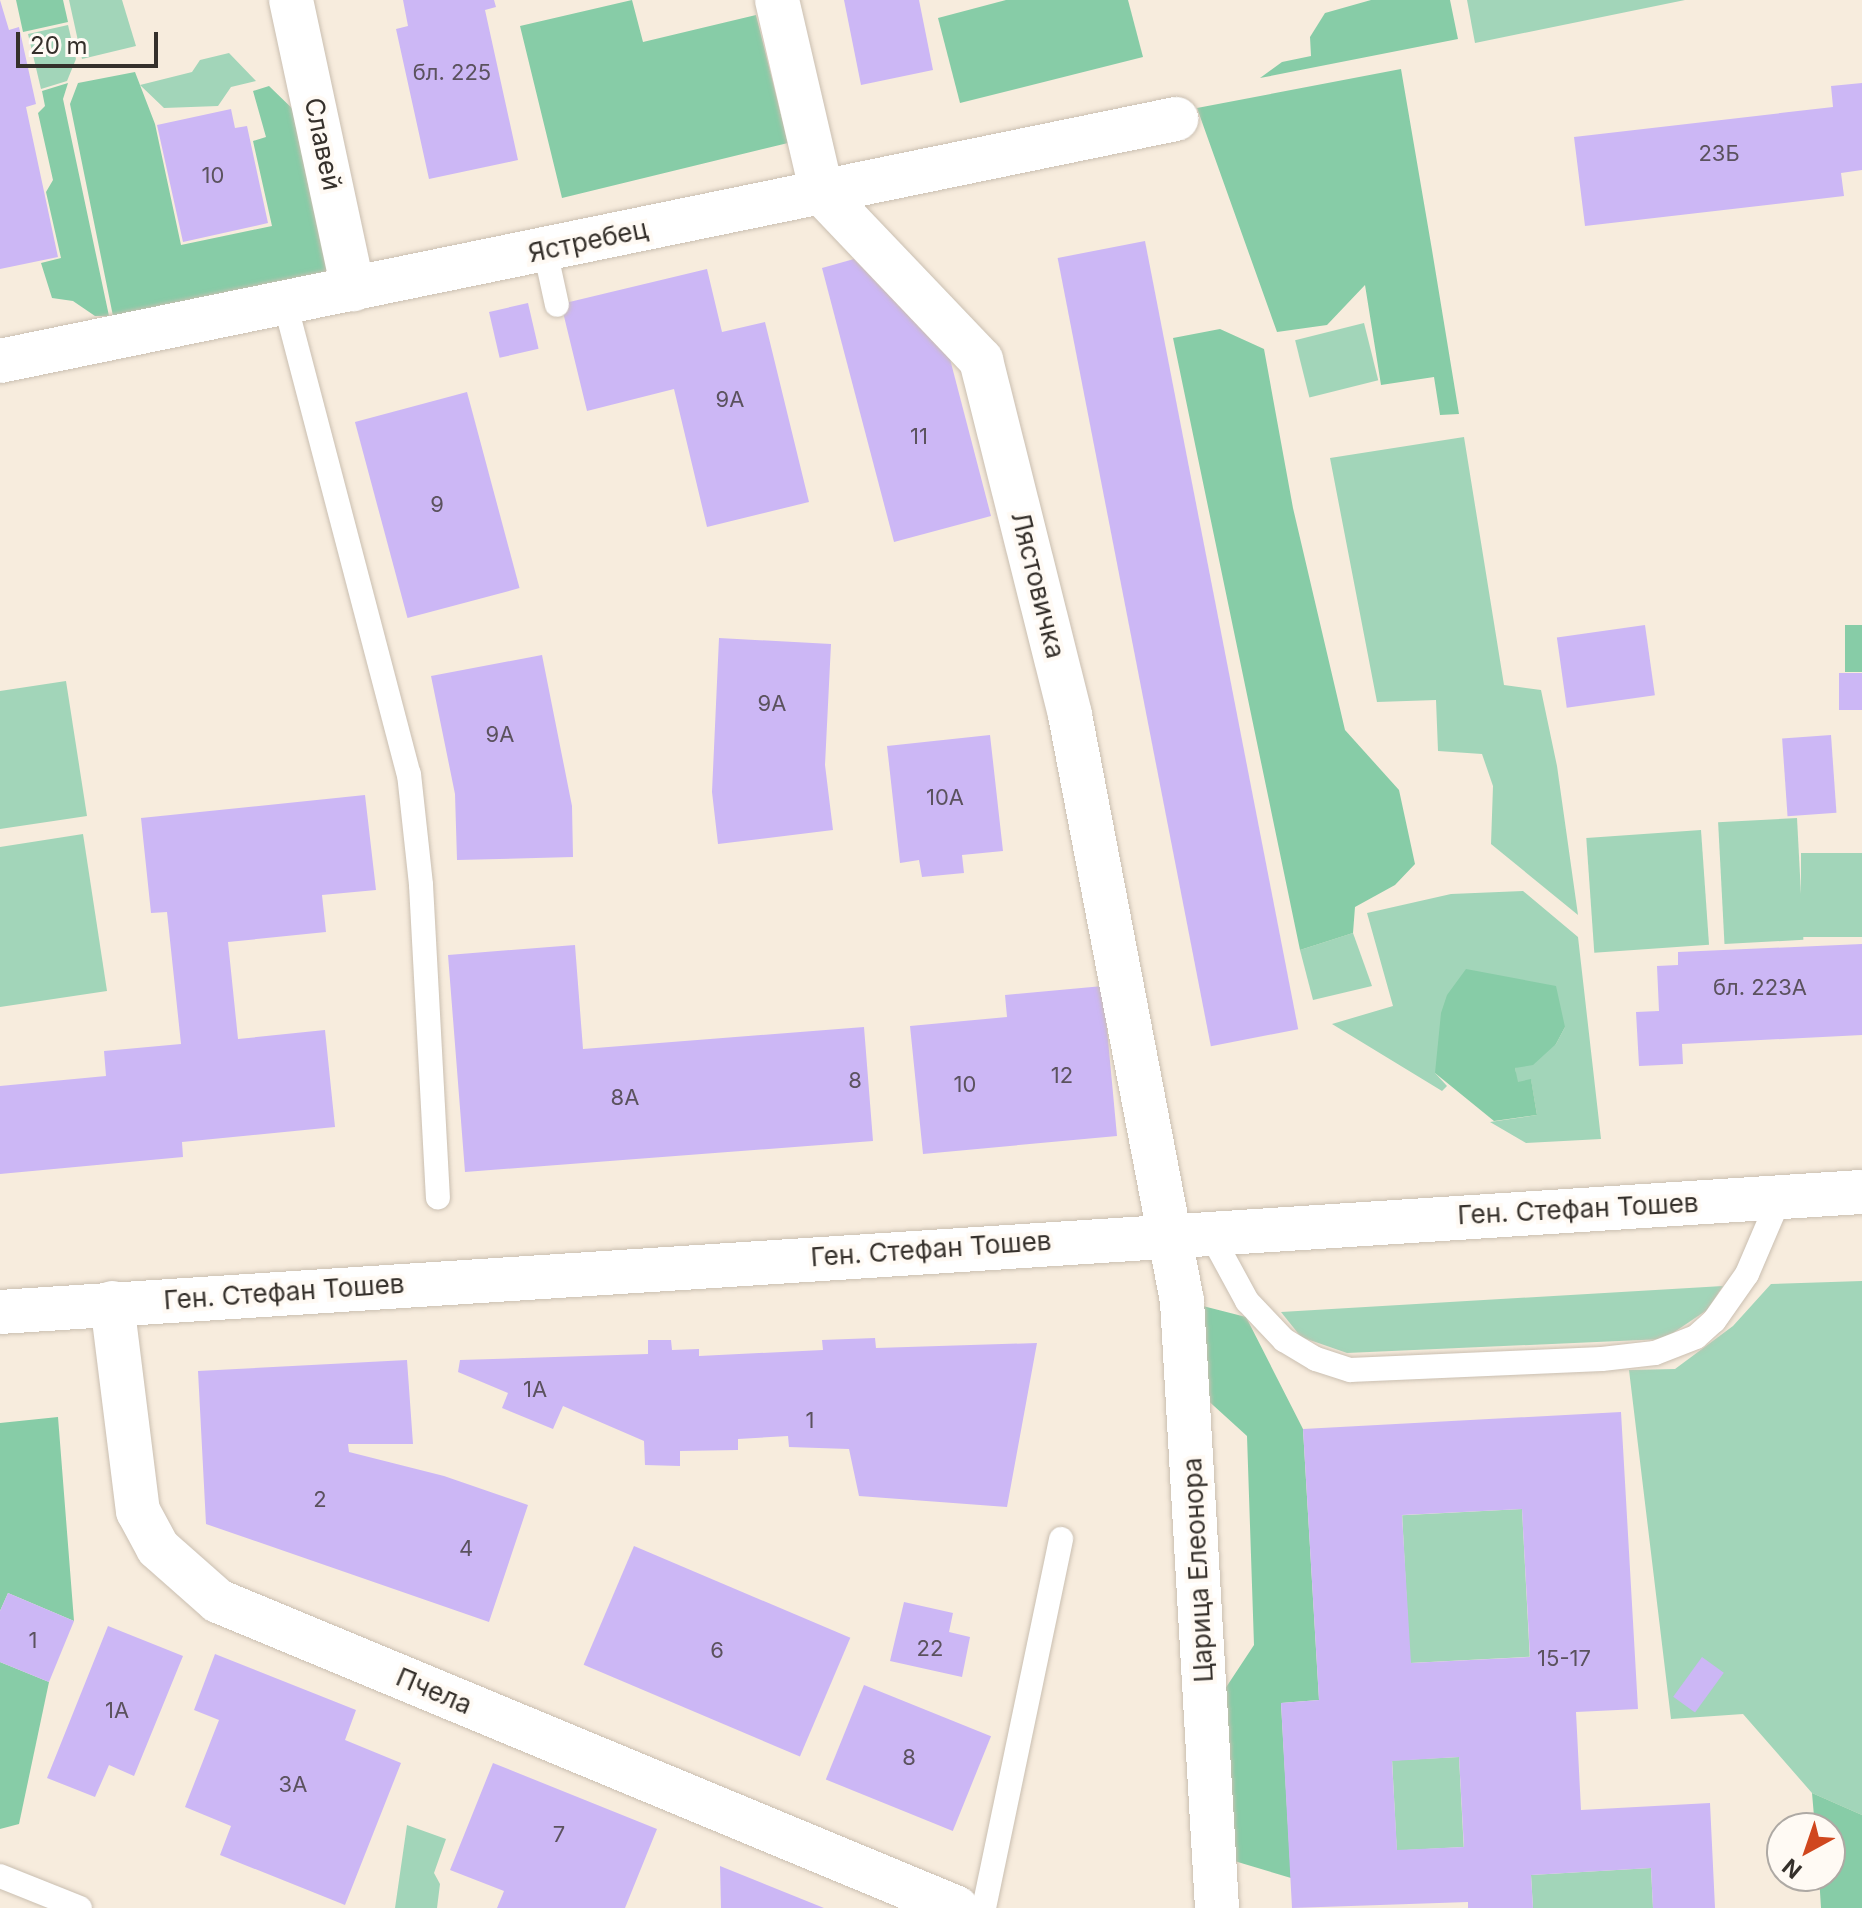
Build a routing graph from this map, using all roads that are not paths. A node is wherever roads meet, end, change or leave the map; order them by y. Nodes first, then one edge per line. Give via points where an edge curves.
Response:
1 (291, 0) edge
2 (777, 0) edge
3 (1176, 119) dead end
4 (822, 193) junction
5 (545, 250) junction
6 (353, 289) junction
7 (285, 303) junction
8 (557, 305) dead end
9 (0, 361) edge
10 (1862, 1192) edge
11 (1780, 1197) junction
12 (438, 1198) dead end
13 (1189, 1232) junction
14 (112, 1303) junction
15 (0, 1312) edge
16 (1061, 1539) dead end
17 (0, 1876) edge
18 (80, 1908) edge
19 (957, 1908) edge
20 (984, 1908) edge
21 (1217, 1908) edge

1 - 6 street, Славей
2 - 4 street
3 - 4 street, Ястребец
4 - 5 street, Ястребец
4 - 13 street, Лястовичка via 981,360 1015,527
5 - 6 street, Ястребец
5 - 8 lane
6 - 7 street, Ястребец
7 - 9 street, Ястребец
7 - 12 lane via 409,774 421,885
10 - 11 street, Ген. Стефан Тошев
11 - 13 street, Ген. Стефан Тошев
11 - 13 lane via 1747,1274 1714,1321 1696,1337 1655,1353 1602,1359 1350,1370 1316,1359 1284,1340
13 - 14 street, Ген. Стефан Тошев
13 - 21 street, Царица Елеонора via 1182,1301
14 - 15 street, Ген. Стефан Тошев
14 - 19 street, Пчела via 138,1511 158,1548 218,1601
16 - 20 lane
17 - 18 lane

